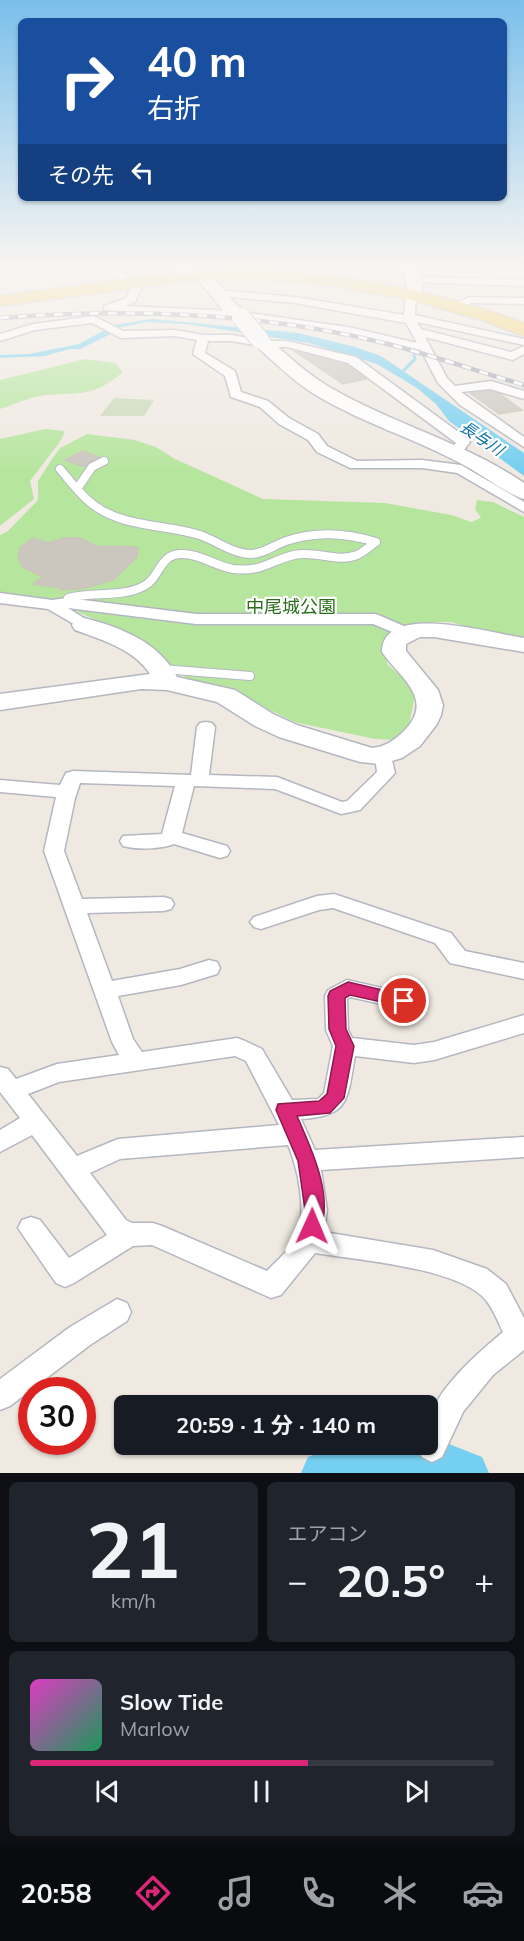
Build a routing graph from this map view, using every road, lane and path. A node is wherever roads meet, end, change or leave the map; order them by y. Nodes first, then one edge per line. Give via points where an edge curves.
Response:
1 (190, 336) edge
2 (257, 336) edge
3 (373, 336) edge
4 (419, 336) edge
5 (451, 336) edge
6 (487, 336) edge
7 (203, 338) junction
8 (263, 342) junction
9 (524, 342) edge
10 (425, 348) junction
11 (524, 349) edge
12 (452, 390) junction
13 (524, 395) edge
14 (524, 443) edge
15 (456, 451) junction
16 (104, 461) dead end
17 (60, 470) dead end
18 (78, 489) junction
19 (524, 493) edge
20 (524, 508) edge
21 (0, 598) edge
22 (59, 604) junction
23 (84, 625) joint
24 (407, 633) junction
25 (524, 645) edge
26 (165, 676) junction
27 (250, 676) dead end
28 (0, 702) edge
29 (206, 727) dead end
30 (384, 756) junction
31 (192, 781) junction
32 (0, 786) edge
33 (68, 792) junction
34 (170, 836) junction
35 (130, 841) dead end
36 (220, 851) dead end
37 (164, 904) dead end
38 (75, 906) junction
39 (261, 922) dead end
40 (209, 968) dead end
41 (524, 971) edge
42 (105, 990) junction
43 (404, 1001) dead end
44 (524, 1024) edge
45 (345, 1046) junction
46 (135, 1061) junction
47 (6, 1083) edge
48 (285, 1110) junction
49 (35, 1121) junction
50 (295, 1134) junction
51 (0, 1142) edge
52 (524, 1147) edge
53 (307, 1161) junction
54 (72, 1169) junction
55 (31, 1228) dead end
56 (129, 1235) junction
57 (309, 1241) junction
58 (117, 1312) dead end
59 (522, 1337) edge
60 (0, 1396) edge
61 (438, 1434) edge

1 - 7 street
2 - 8 street, bridge
3 - 10 street
4 - 10 street
5 - 11 street via 513,356
6 - 9 street
7 - 8 street
7 - 20 street via 199,354 231,374 236,394 264,405 313,437 322,449 355,465 422,464 461,469
8 - 15 street via 290,368 330,395
8 - 15 street via 352,360 463,442
10 - 12 street via 442,380
12 - 13 street via 491,385
12 - 14 street
15 - 19 street
16 - 18 lane via 92,467
17 - 18 lane
18 - 22 lane via 96,507 123,518 202,536 250,554 265,552 285,541 322,535 376,542 358,555 292,555 253,569 234,570 179,554 161,562 148,584 133,591 78,594
21 - 22 street
22 - 23 street
22 - 24 street via 196,619 376,619
23 - 26 street via 151,656
24 - 25 street via 431,628
24 - 30 street via 394,642 394,652 421,683 429,699 428,716 406,744
26 - 27 lane
26 - 28 street
26 - 30 street via 226,696 288,731 357,753
29 - 31 street
30 - 31 street via 386,773 353,806 341,808 277,783
31 - 33 street via 73,777
31 - 34 street
32 - 33 street
33 - 38 street via 54,851
34 - 35 street via 167,840
34 - 36 street
37 - 38 street
38 - 42 street
39 - 41 street via 334,901 443,938 458,957
40 - 42 street via 182,977
42 - 46 street via 123,1042
43 - 45 street via 348,988 336,996 337,1029
44 - 45 street via 414,1054
45 - 48 street via 335,1098 323,1108
46 - 47 street
46 - 48 street via 237,1047 254,1055
47 - 49 street
48 - 50 street
49 - 51 street
49 - 54 street
50 - 53 street
50 - 54 street via 118,1149
52 - 53 street
53 - 57 street via 314,1210
54 - 56 street via 117,1228
55 - 56 street via 65,1275
56 - 57 street via 153,1234 271,1286
57 - 59 street via 428,1262 475,1275 493,1289
58 - 60 street
59 - 61 street via 483,1366 453,1402

